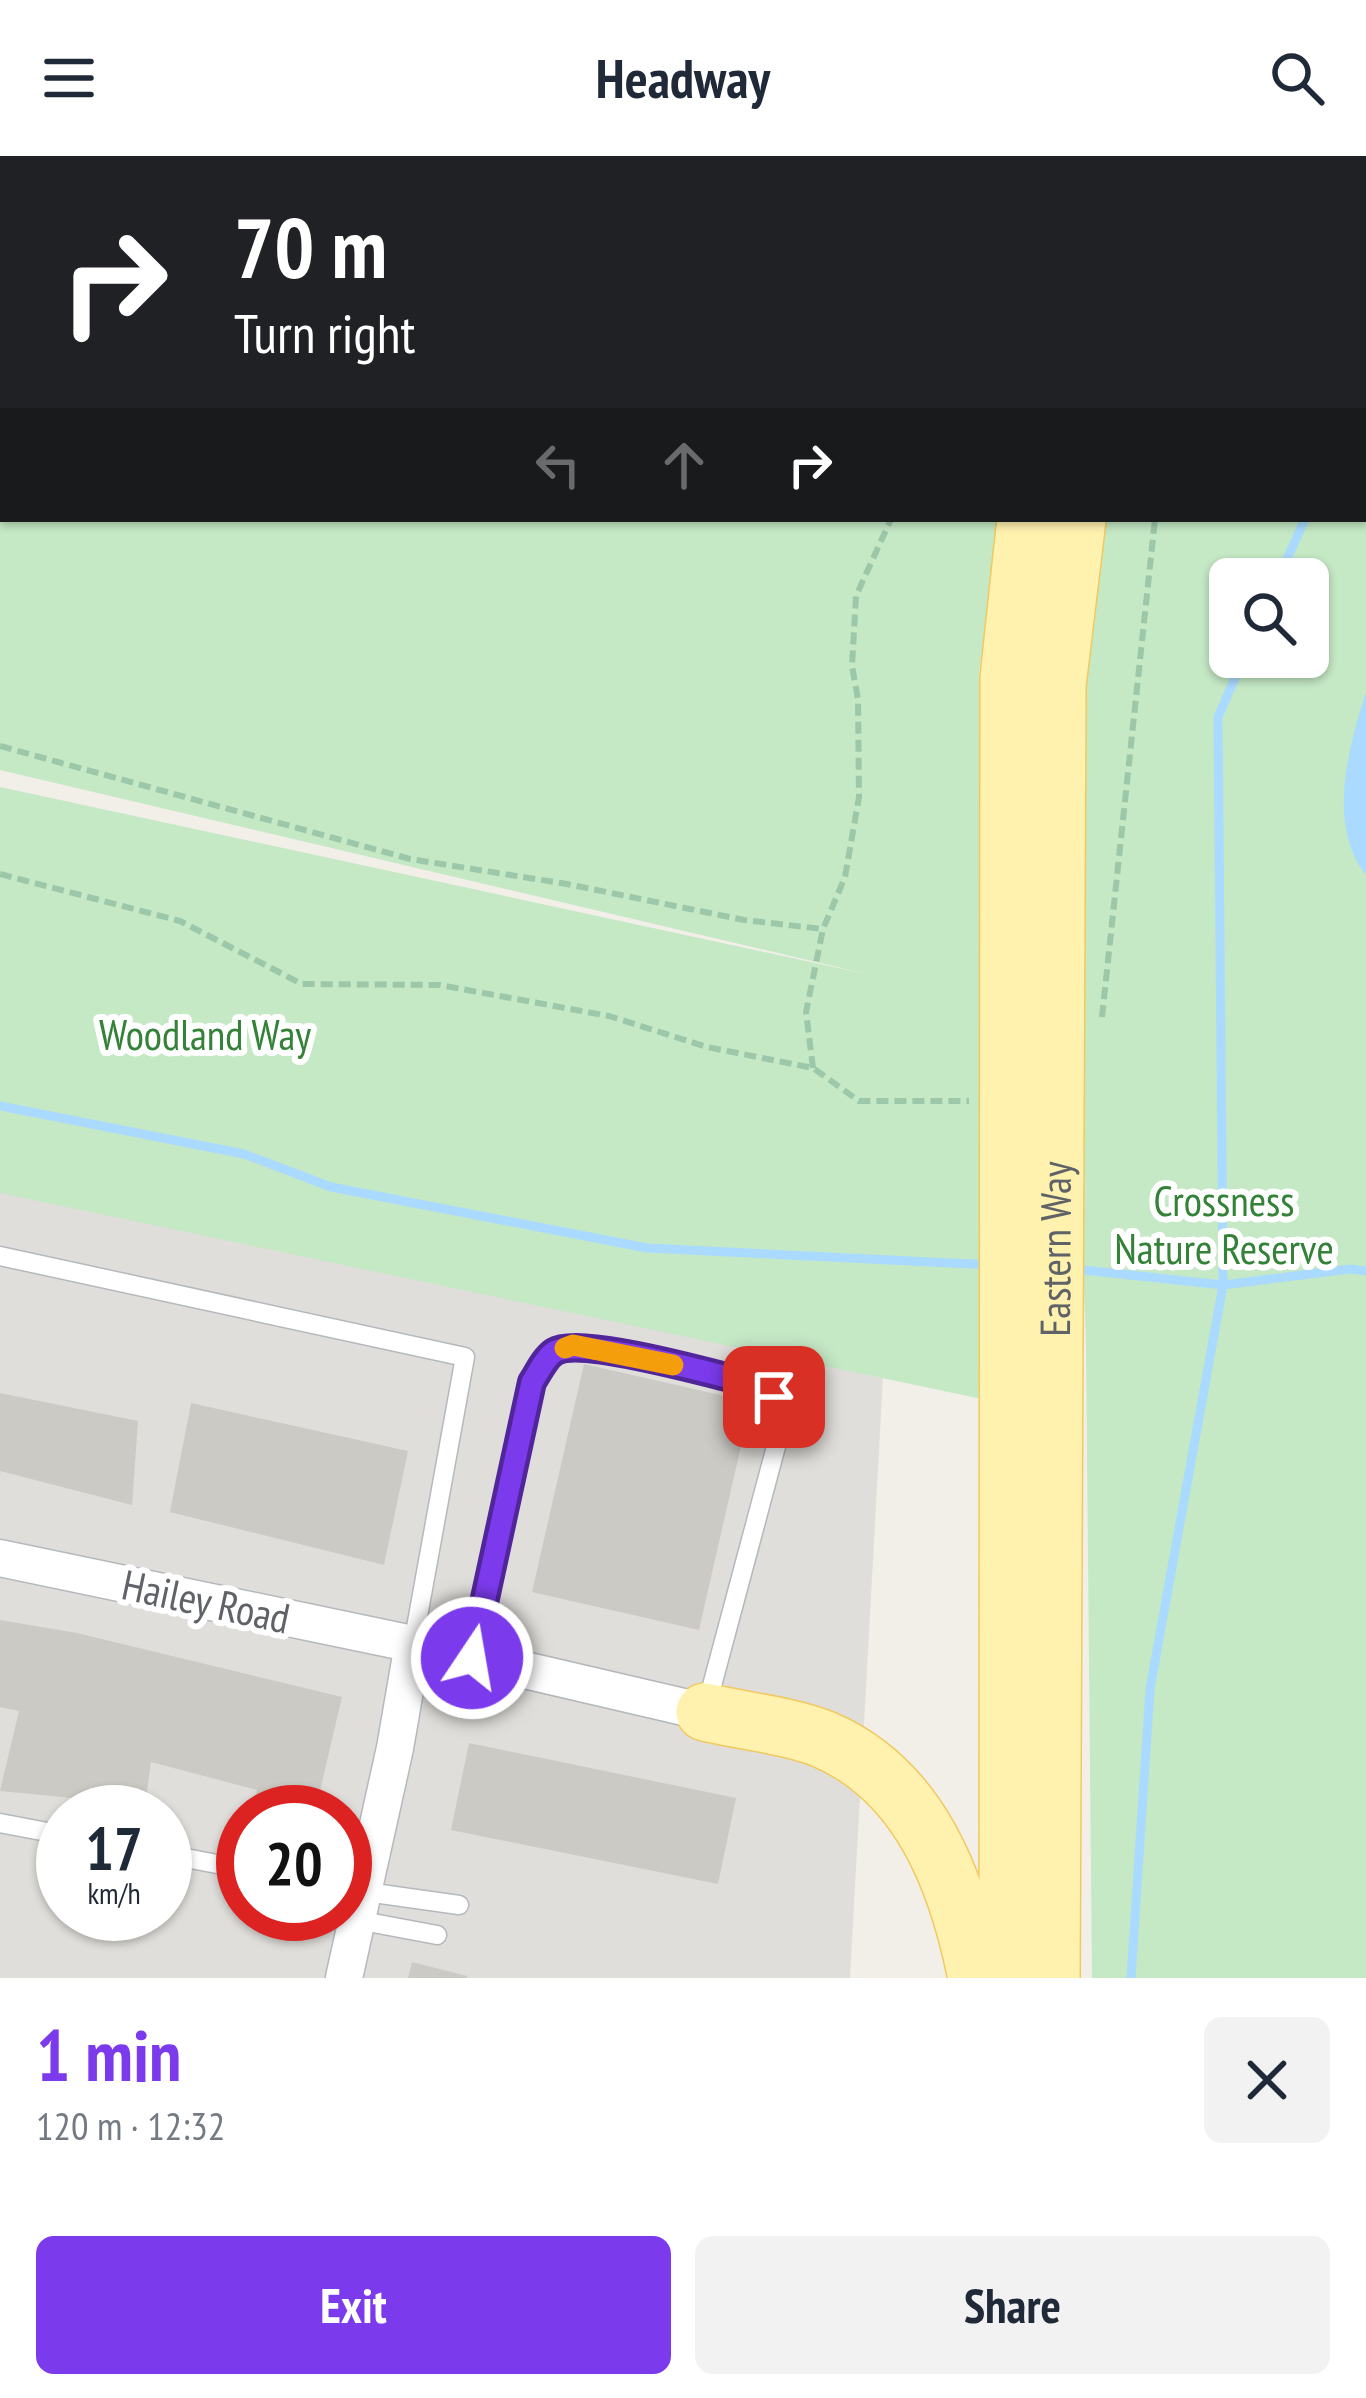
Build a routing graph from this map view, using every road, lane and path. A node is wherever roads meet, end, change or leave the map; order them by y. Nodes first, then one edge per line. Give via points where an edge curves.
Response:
1 (890, 522) edge
2 (1026, 522) edge
3 (1077, 522) edge
4 (1155, 522) edge
5 (0, 746) edge
6 (0, 874) edge
7 (823, 929) junction
8 (1101, 1024) dead end
9 (813, 1068) junction
10 (970, 1101) dead end
11 (1032, 1220) junction
12 (0, 1256) edge
13 (1033, 1320) junction
14 (0, 1558) edge
15 (412, 1644) junction
16 (472, 1658) junction
17 (705, 1712) junction
18 (0, 1823) edge
19 (372, 1824) edge
20 (36, 1830) edge
21 (372, 1901) edge
22 (458, 1904) dead end
23 (372, 1908) edge
24 (437, 1935) dead end
25 (349, 1941) edge
26 (344, 1978) edge
27 (977, 1978) edge
28 (1008, 1978) edge
29 (1051, 1978) edge

1 - 7 path via 856,596 859,797 844,877
2 - 11 main road, Eastern Way via 1009,678
3 - 11 main road, Eastern Way via 1058,685
4 - 8 path
5 - 7 path via 410,859
6 - 9 path via 180,921 302,984 440,985 609,1016
7 - 9 path via 806,1012
9 - 10 path via 859,1101
11 - 13 main road, Eastern Way
12 - 15 lane via 464,1357
13 - 28 main road, Eastern Way
13 - 29 main road, Eastern Way
14 - 15 street, Hailey Road
15 - 16 street, Hailey Road
15 - 19 street
16 - 17 street, Hailey Road
16 - 17 lane via 532,1382 551,1353 573,1345 765,1387 774,1397 778,1439
17 - 27 main road via 821,1738 874,1768 939,1852
18 - 20 lane
21 - 22 lane
23 - 24 lane
25 - 26 street

